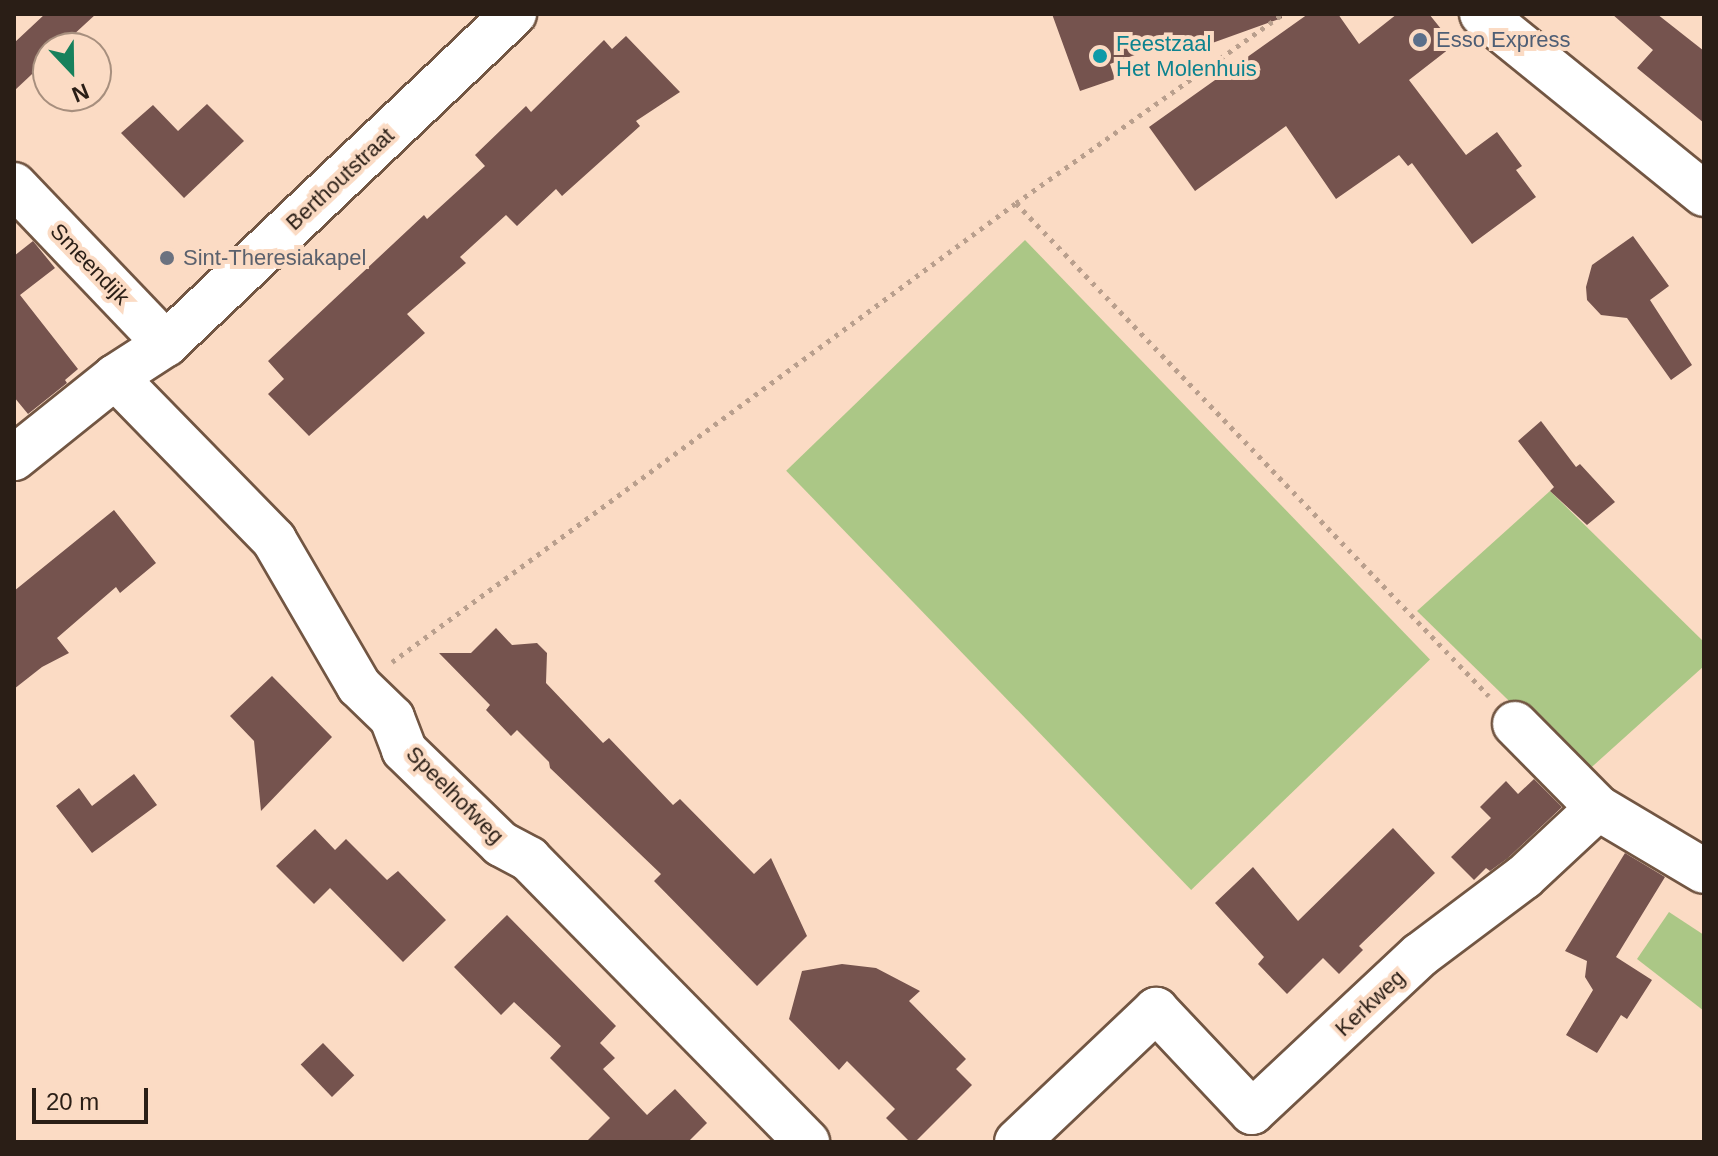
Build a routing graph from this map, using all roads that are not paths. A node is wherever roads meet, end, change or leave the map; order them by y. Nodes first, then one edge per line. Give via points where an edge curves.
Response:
1 (514, 14) edge
2 (1482, 14) edge
3 (14, 185) edge
4 (1704, 194) edge
5 (166, 344) junction
6 (115, 377) junction
7 (14, 458) edge
8 (1515, 724) road end
9 (1598, 808) junction
10 (1704, 871) edge
11 (807, 1142) edge
12 (1017, 1142) edge

1 - 5 street, Berthoutstraat
2 - 4 street
3 - 5 street, Smeendijk
5 - 6 street, Berthoutstraat
6 - 7 street
6 - 11 street, Speelhofweg via 274,540 359,686 392,718 404,750 501,844 529,859
8 - 9 street
9 - 10 street
9 - 12 street, Kerkweg via 1524,877 1420,955 1252,1112 1156,1010

